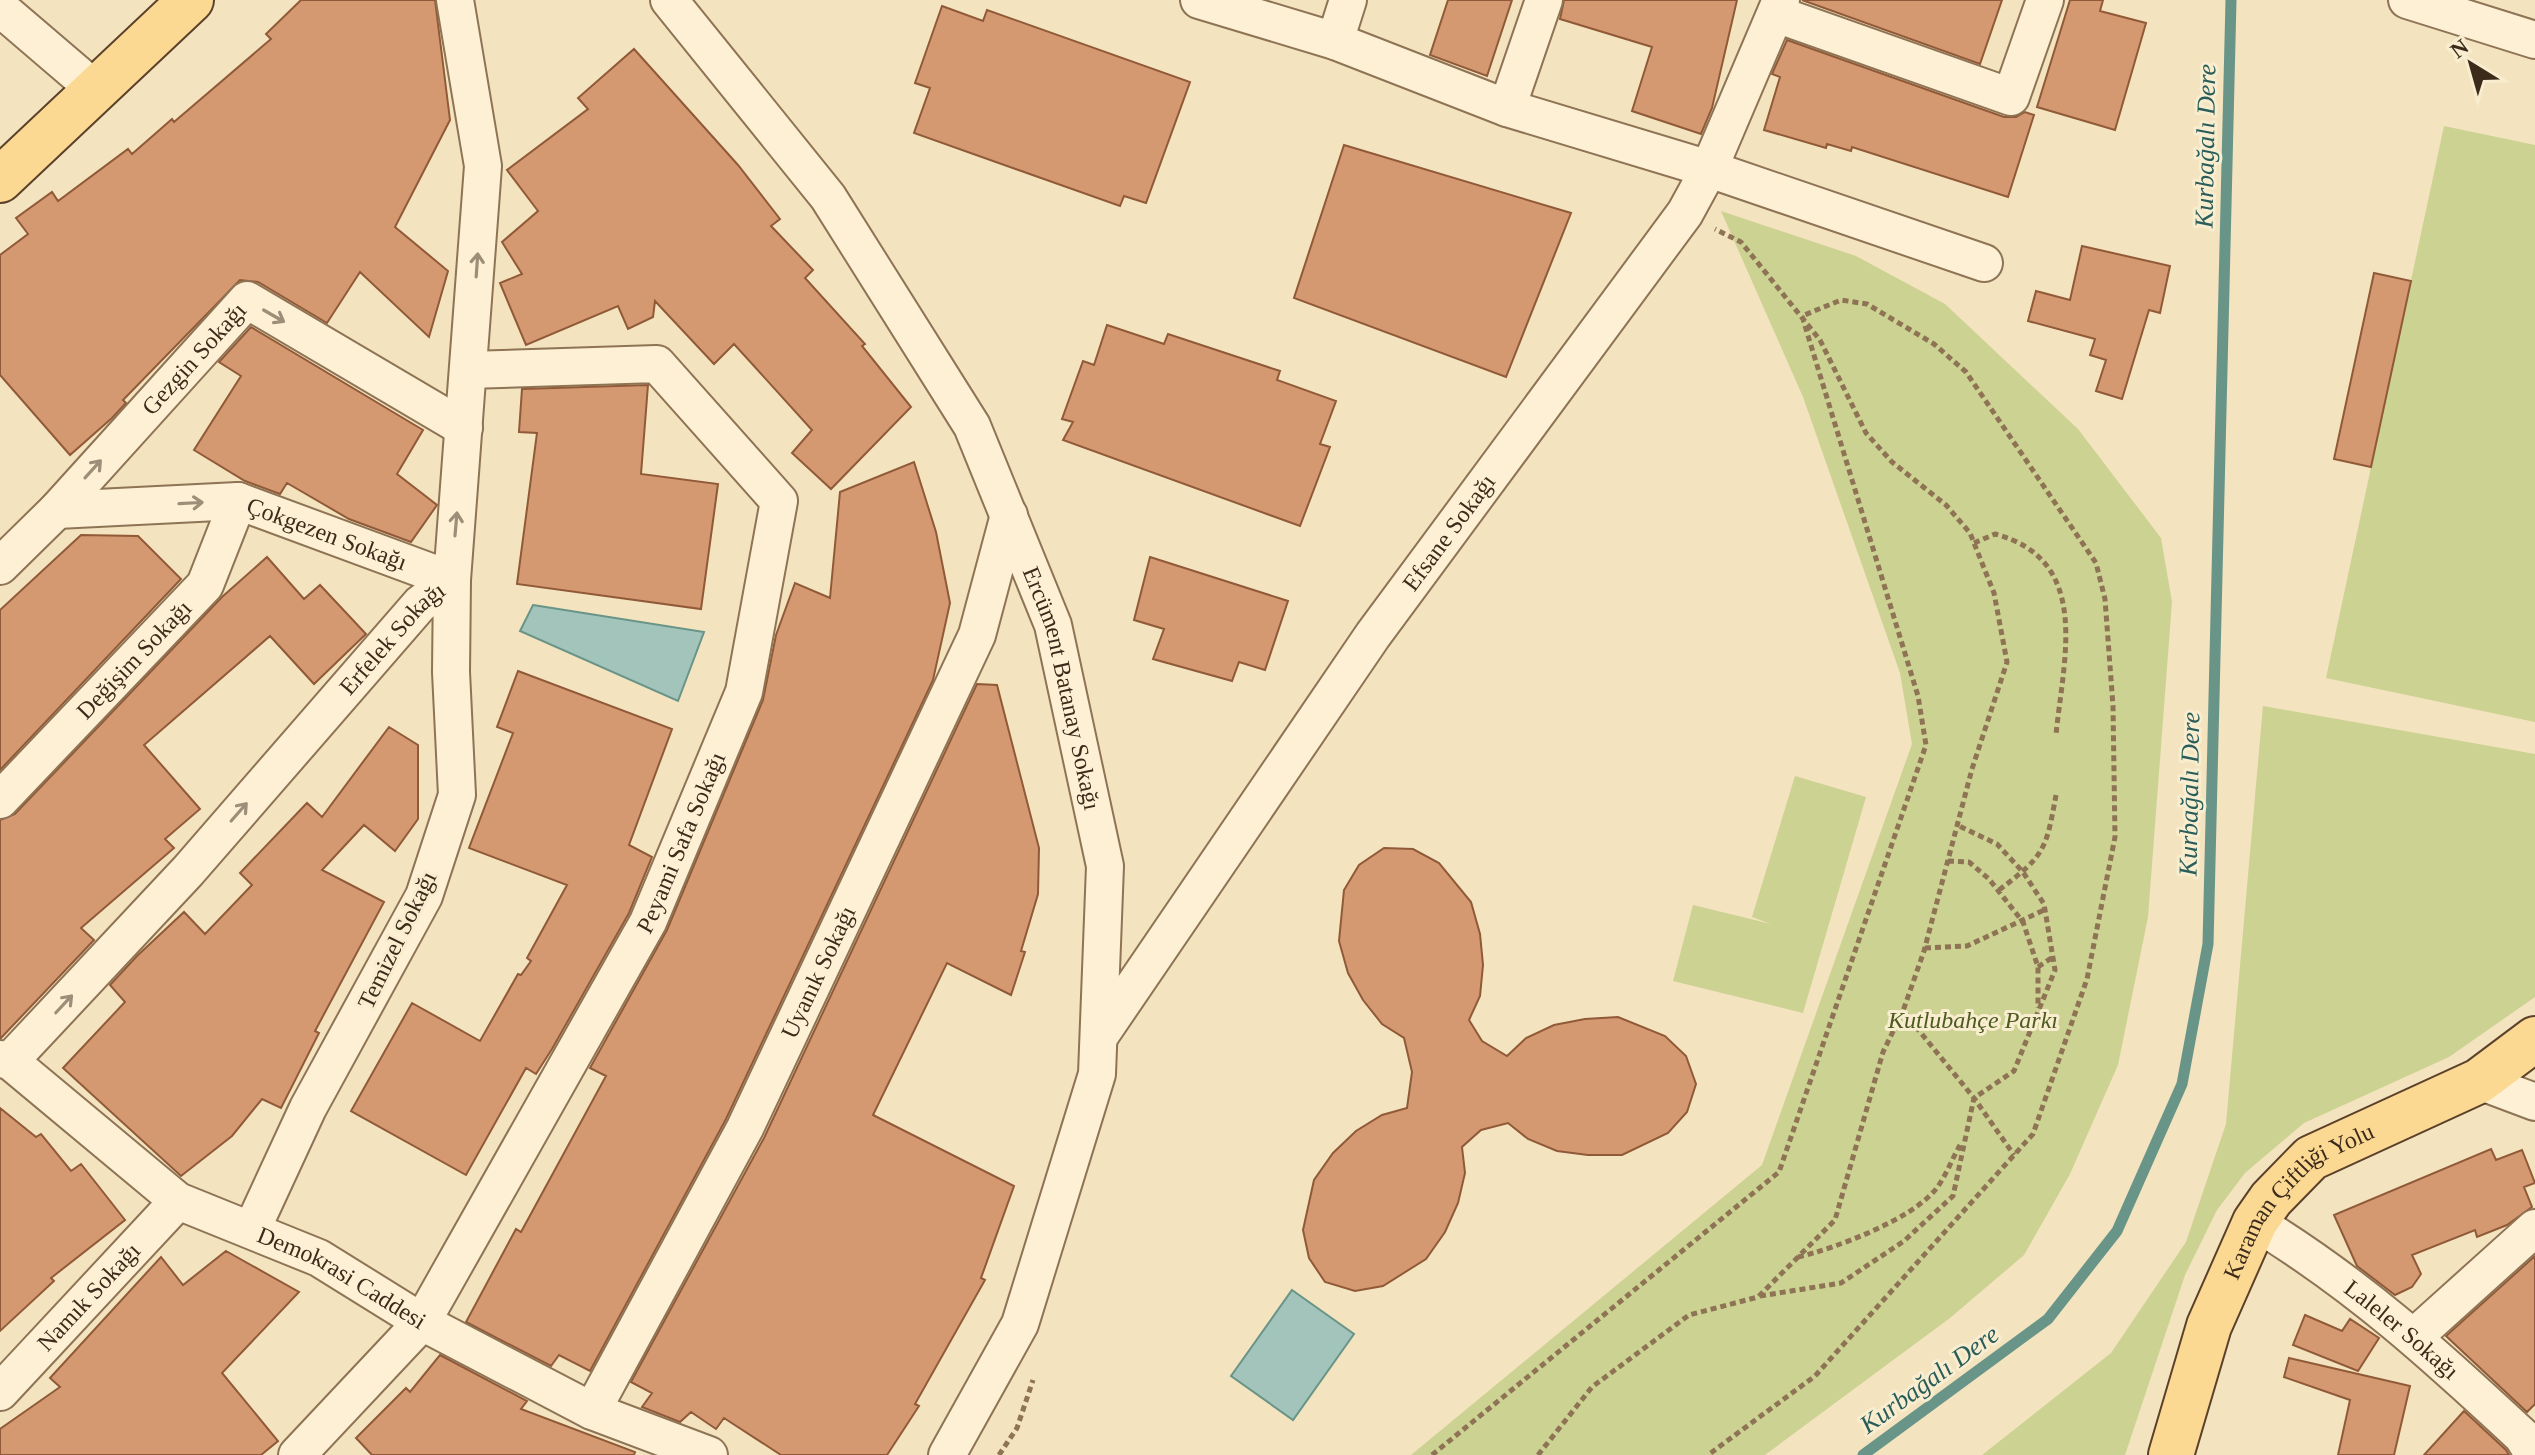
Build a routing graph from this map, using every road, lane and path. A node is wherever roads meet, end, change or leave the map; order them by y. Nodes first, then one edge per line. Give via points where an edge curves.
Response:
1 (191, 0) edge
2 (455, 0) edge
3 (1199, 0) edge
4 (1348, 0) edge
5 (1544, 0) edge
6 (2045, 0) edge
7 (2407, 0) edge
8 (678, 3) edge
9 (1779, 7) edge
10 (0, 8) edge
11 (2535, 40) edge
12 (1335, 41) junction
13 (97, 91) junction
14 (1507, 108) junction
15 (1709, 169) junction
16 (0, 180) edge
17 (1685, 213) junction
18 (1984, 263) dead end
19 (1802, 316) junction
20 (468, 370) junction
21 (464, 428) junction
22 (238, 501) junction
23 (57, 510) junction
24 (1009, 515) junction
25 (1974, 543) junction
26 (0, 566) edge
27 (452, 580) junction
28 (2056, 735) dead end
29 (2056, 795) dead end
30 (0, 800) edge
31 (1959, 826) junction
32 (1948, 861) junction
33 (2023, 872) junction
34 (1999, 890) junction
35 (2044, 910) junction
36 (2023, 922) junction
37 (1925, 948) junction
38 (2053, 957) junction
39 (2038, 967) junction
40 (1903, 1011) junction
41 (2038, 1013) junction
42 (1098, 1038) junction
43 (2535, 1039) edge
44 (5, 1060) edge
45 (2479, 1081) junction
46 (1974, 1098) junction
47 (2535, 1102) edge
48 (1962, 1140) junction
49 (2014, 1155) junction
50 (178, 1201) junction
51 (2255, 1222) junction
52 (2535, 1228) edge
53 (252, 1229) junction
54 (1797, 1258) junction
55 (1758, 1297) junction
56 (422, 1322) junction
57 (2415, 1336) junction
58 (0, 1392) edge
59 (592, 1411) junction
60 (2530, 1438) edge
61 (690, 1451) edge
62 (297, 1455) edge
63 (947, 1455) edge
64 (1432, 1455) edge
65 (1538, 1455) edge
66 (1708, 1455) edge
67 (2171, 1455) edge

1 - 13 main road
20 -> 2 street, Erfelek Sokağı via 483,166
3 - 12 street
4 - 12 street
5 - 14 street
6 - 9 street via 2011,97
7 - 11 street
8 - 24 street, Ercüment Batanay Sokağı via 828,197 972,426
9 - 15 street, Efsane Sokağı
10 - 13 street
12 - 14 street
13 - 16 main road
14 - 15 street
15 - 17 street, Efsane Sokağı
15 - 18 street
17 - 19 path via 1741,242
17 - 42 street, Efsane Sokağı via 1364,648
19 - 25 path via 1820,340 1866,433 1892,462 1946,505
19 - 49 path via 1841,300 1867,304 1934,344 1966,372 2096,563 2105,599 2113,706 2115,837 2087,979 2033,1134
19 - 64 path via 1918,696 1926,745 1779,1172
20 - 21 street, Erfelek Sokağı
20 - 56 street, Peyami Safa Sokağı via 657,364 779,501 744,692 648,922
23 -> 21 street, Gezgin Sokağı via 247,300
27 -> 21 street, Erfelek Sokağı
23 -> 22 street, Çokgezen Sokağı
22 - 27 street, Çokgezen Sokağı
22 - 30 street, Değişim Sokağı via 205,585
23 - 26 street, Gezgin Sokağı
24 - 42 street, Ercüment Batanay Sokağı via 1053,625 1105,866
24 - 59 street, Uyanık Sokağı via 971,649 745,1128
25 - 28 path via 1995,534 2036,550 2067,607
25 - 31 path via 1994,593 2007,662
44 -> 27 street, Erfelek Sokağı via 188,871 420,604
27 - 53 street, Temizel Sokağı via 457,795 424,896 308,1108
29 - 33 path via 2048,844
31 - 32 path
31 - 33 path via 1997,844
32 - 34 path via 1969,862
32 - 37 path
33 - 34 path
33 - 35 path
34 - 36 path
35 - 36 path
35 - 38 path
36 - 37 path via 1967,946
36 - 39 path
37 - 40 path
38 - 39 path
38 - 41 path via 2055,970
39 - 41 path
40 - 46 path
40 - 54 path via 1883,1052 1835,1220
41 - 46 path via 2014,1071
42 - 63 street, Ercüment Batanay Sokağı via 1097,1074 1020,1324
43 - 45 main road, Karaman Çiftliği Yolu
44 - 50 street, Demokrasi Caddesi
45 - 47 street
45 - 51 main road, Karaman Çiftliği Yolu via 2311,1158
46 - 48 path
46 - 49 path
48 - 54 path via 1935,1190 1897,1217 1837,1247
48 - 55 path via 1953,1196 1904,1241 1841,1283
49 - 66 path via 1815,1376
50 - 53 street, Demokrasi Caddesi
50 - 58 street, Namık Sokağı
51 - 57 street, Laleler Sokağı via 2319,1261
51 - 67 main road, Karaman Çiftliği Yolu via 2209,1326
52 - 57 street
53 - 56 street, Demokrasi Caddesi via 319,1258
54 - 55 path
55 - 65 path via 1689,1315 1592,1387
56 - 59 street, Demokrasi Caddesi
56 - 62 street, Peyami Safa Sokağı
57 - 60 street, Laleler Sokağı
59 - 61 street, Demokrasi Caddesi

